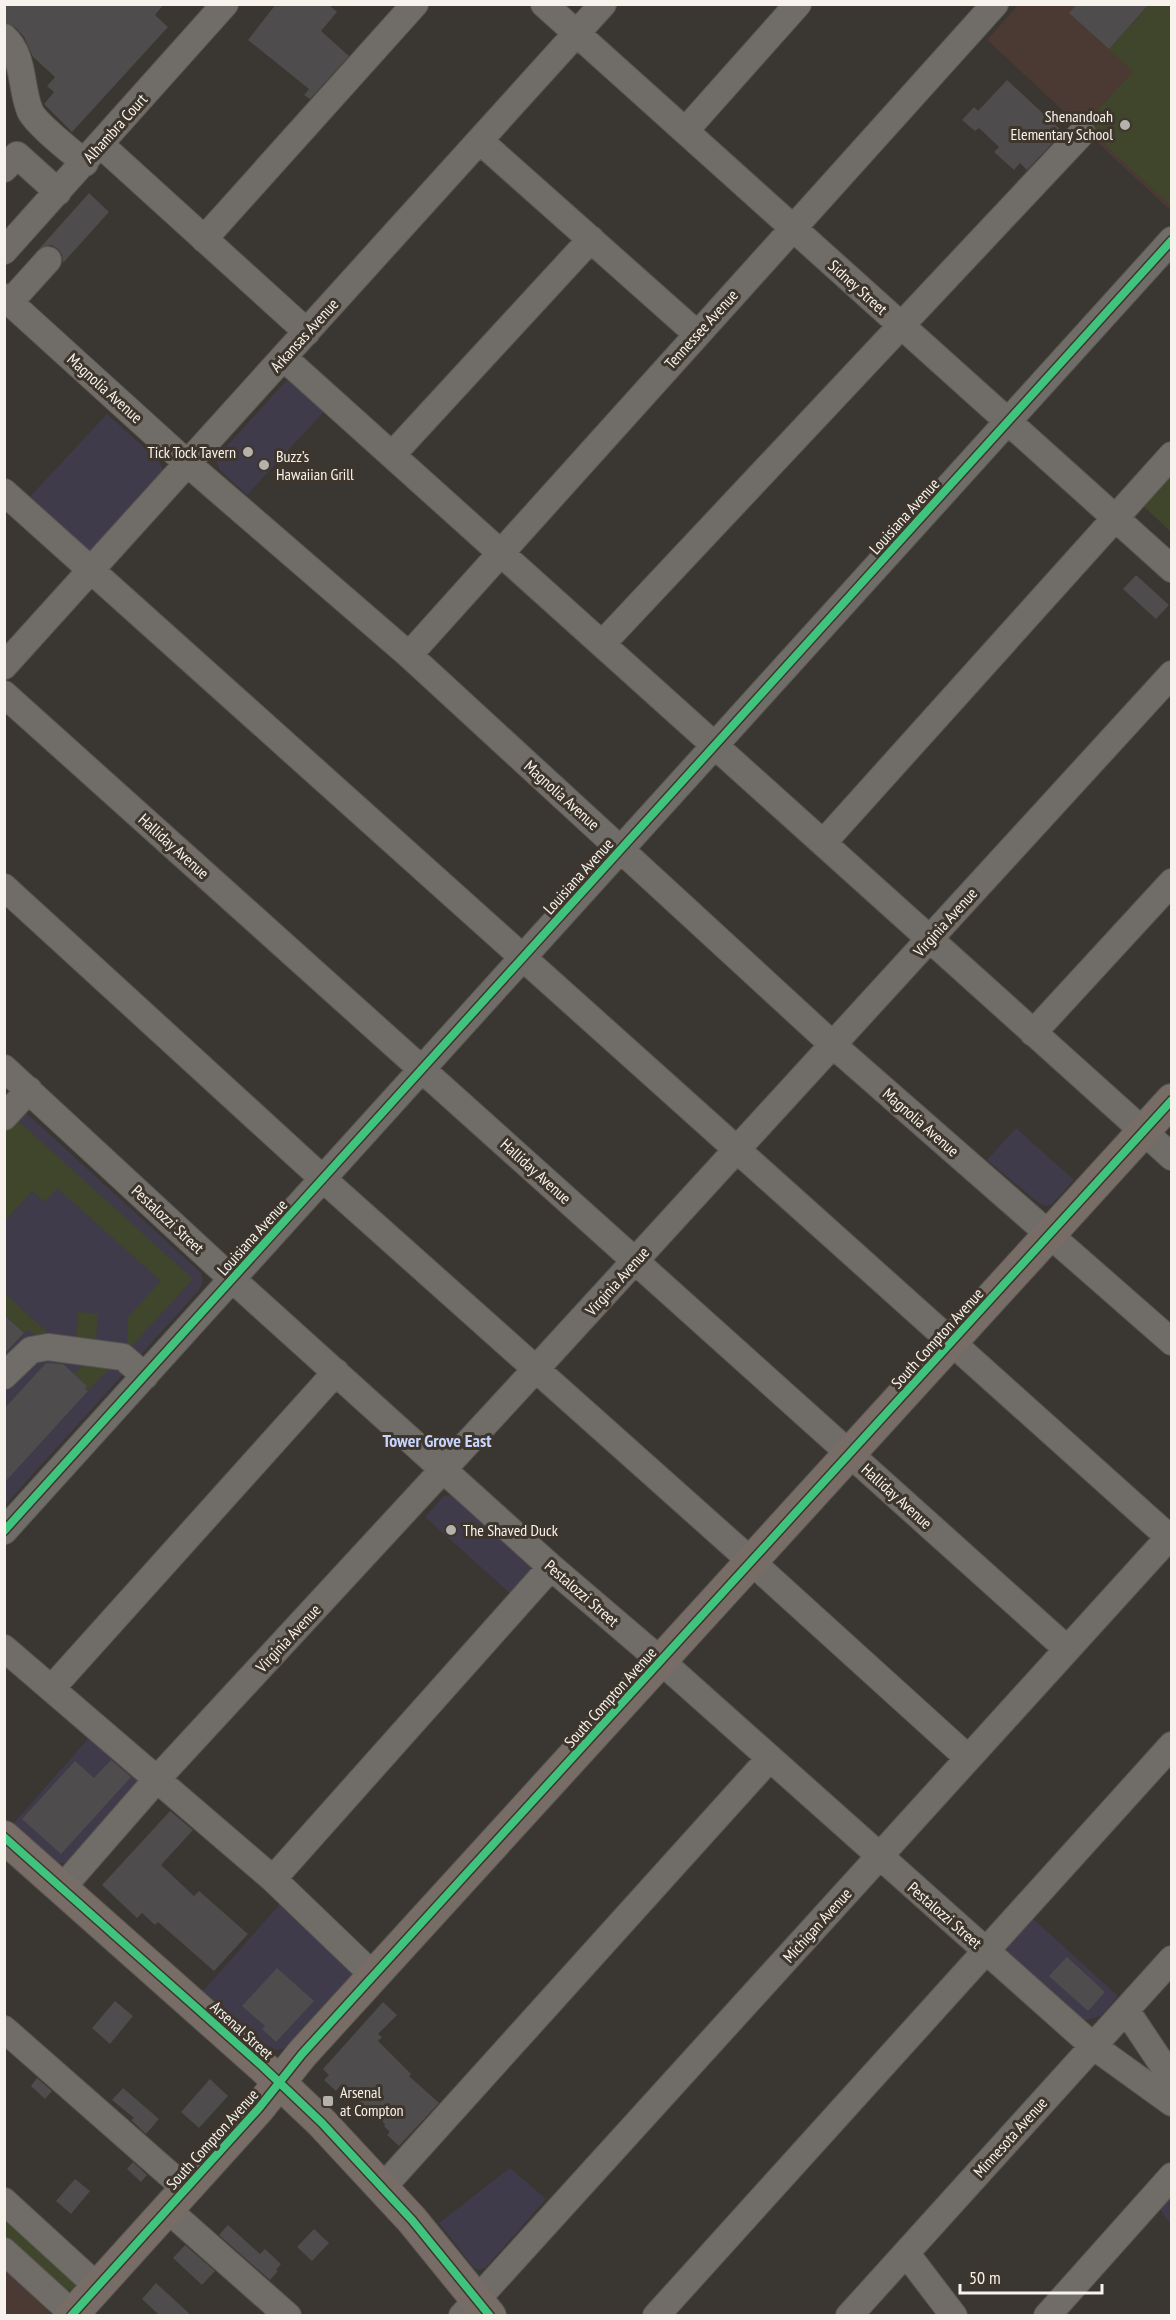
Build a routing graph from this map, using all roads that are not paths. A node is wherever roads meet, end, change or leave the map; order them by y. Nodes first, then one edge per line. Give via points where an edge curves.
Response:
1 (225, 4) edge
2 (415, 4) edge
3 (544, 4) edge
4 (603, 4) edge
5 (798, 4) edge
6 (995, 4) edge
7 (577, 34) junction
8 (4, 37) edge
9 (685, 131) junction
10 (1082, 133) dead end
11 (480, 141) junction
12 (93, 154) junction
13 (4, 169) edge
14 (58, 192) junction
15 (792, 228) junction
16 (204, 238) junction
17 (591, 239) junction
18 (1172, 240) edge
19 (4, 251) edge
20 (48, 260) dead end
21 (7, 300) edge
22 (900, 325) junction
23 (307, 332) junction
24 (697, 334) junction
25 (284, 358) junction
26 (1008, 422) junction
27 (392, 455) junction
28 (1172, 455) edge
29 (188, 464) junction
30 (4, 492) edge
31 (1115, 518) junction
32 (501, 553) junction
33 (1172, 569) edge
34 (92, 570) junction
35 (602, 644) junction
36 (409, 655) junction
37 (4, 666) edge
38 (1172, 674) edge
39 (4, 694) edge
40 (715, 746) junction
41 (823, 843) junction
42 (621, 849) junction
43 (1172, 882) edge
44 (4, 887) edge
45 (930, 939) junction
46 (523, 957) junction
47 (1033, 1033) junction
48 (833, 1045) junction
49 (4, 1068) edge
50 (422, 1069) junction
51 (29, 1090) junction
52 (1172, 1100) edge
53 (4, 1117) edge
54 (1143, 1131) junction
55 (737, 1150) junction
56 (1172, 1157) edge
57 (323, 1179) junction
58 (1050, 1234) junction
59 (635, 1260) junction
60 (232, 1279) junction
61 (952, 1342) junction
62 (1172, 1342) edge
63 (535, 1370) junction
64 (336, 1372) junction
65 (4, 1376) edge
66 (145, 1376) junction
67 (850, 1453) junction
68 (443, 1470) junction
69 (4, 1531) edge
70 (1171, 1537) edge
71 (752, 1562) junction
72 (551, 1567) junction
73 (4, 1648) edge
74 (1067, 1649) junction
75 (661, 1661) junction
76 (52, 1688) junction
77 (1172, 1745) edge
78 (770, 1758) junction
79 (968, 1758) junction
80 (158, 1778) junction
81 (4, 1837) edge
82 (879, 1857) junction
83 (273, 1879) junction
84 (62, 1888) junction
85 (985, 1951) junction
86 (1172, 1959) edge
87 (375, 1976) junction
88 (1126, 2010) junction
89 (4, 2029) edge
90 (1093, 2046) junction
91 (1172, 2079) edge
92 (280, 2082) junction
93 (1172, 2103) edge
94 (1172, 2176) edge
95 (383, 2187) junction
96 (176, 2199) junction
97 (4, 2201) edge
98 (4, 2251) edge
99 (906, 2253) junction
100 (98, 2287) junction
101 (273, 2310) edge
102 (476, 2310) edge
103 (72, 2315) edge
104 (656, 2316) edge
105 (849, 2316) edge
106 (954, 2316) edge
107 (1047, 2316) edge

1 - 12 street, Alhambra Court
2 - 16 street
3 - 7 street, Sidney Street
4 - 7 street, Arkansas Avenue
5 - 9 street
6 - 15 street, Tennessee Avenue
7 - 9 street, Sidney Street
7 - 11 street, Arkansas Avenue
8 - 12 street via 17,56 30,111
9 - 15 street, Sidney Street
10 - 22 street
11 - 17 street
11 - 23 street, Arkansas Avenue
12 - 14 street, Alhambra Court
12 - 16 street
13 - 14 street via 16,155
14 - 19 street, Alhambra Court
15 - 22 street, Sidney Street
15 - 24 street, Tennessee Avenue
16 - 23 street
17 - 24 street
17 - 27 street
18 - 26 street, Louisiana Avenue
20 - 21 street
21 - 29 street, Magnolia Avenue
22 - 26 street, Sidney Street
22 - 35 street
23 - 25 street, Arkansas Avenue
24 - 32 street, Tennessee Avenue
25 - 27 street
25 - 29 street, Arkansas Avenue
26 - 31 street, Sidney Street
26 - 40 street, Louisiana Avenue
27 - 32 street
28 - 31 street
29 - 34 street, Arkansas Avenue
29 - 36 street, Magnolia Avenue
30 - 34 street
31 - 33 street, Sidney Street
31 - 41 street
32 - 35 street
32 - 36 street, Tennessee Avenue
34 - 37 street, Arkansas Avenue
34 - 46 street
35 - 40 street
36 - 42 street, Magnolia Avenue
38 - 45 street, Virginia Avenue
39 - 50 street, Halliday Avenue
40 - 41 street
40 - 42 street, Louisiana Avenue
41 - 45 street
42 - 46 street, Louisiana Avenue
42 - 48 street, Magnolia Avenue
43 - 47 street
44 - 57 street
45 - 47 street
45 - 48 street, Virginia Avenue
46 - 50 street, Louisiana Avenue
46 - 55 street
47 - 54 street
48 - 55 street, Virginia Avenue
48 - 58 street, Magnolia Avenue
49 - 51 street, Pestalozzi Street
50 - 57 street, Louisiana Avenue
50 - 59 street, Halliday Avenue
51 - 53 street
51 - 60 street, Pestalozzi Street
52 - 54 main road, South Compton Avenue
54 - 56 street
54 - 58 main road, South Compton Avenue
55 - 59 street, Virginia Avenue
55 - 61 street
57 - 60 street, Louisiana Avenue
57 - 63 street
58 - 61 main road, South Compton Avenue
58 - 62 street, Magnolia Avenue
59 - 63 street, Virginia Avenue
59 - 67 street, Halliday Avenue
60 - 64 street, Pestalozzi Street
60 - 66 street, Louisiana Avenue
61 - 67 main road, South Compton Avenue
61 - 70 street
63 - 68 street, Virginia Avenue
63 - 71 street
64 - 68 street, Pestalozzi Street
64 - 76 street
65 - 66 street via 31,1350 48,1347 123,1356
66 - 69 street, Louisiana Avenue
67 - 71 main road, South Compton Avenue
67 - 74 street, Halliday Avenue
68 - 72 street, Pestalozzi Street
68 - 80 street, Virginia Avenue
70 - 74 street, Michigan Avenue
71 - 75 main road, South Compton Avenue
71 - 79 street
72 - 75 street, Pestalozzi Street
72 - 83 street
73 - 76 street
74 - 79 street, Michigan Avenue
75 - 78 street, Pestalozzi Street
75 - 87 main road, South Compton Avenue
76 - 80 street
77 - 85 street
78 - 82 street, Pestalozzi Street
78 - 95 street
79 - 82 street, Michigan Avenue
80 - 83 street
80 - 84 street, Virginia Avenue
81 - 84 main road, Arsenal Street
82 - 85 street, Pestalozzi Street
82 - 102 street, Michigan Avenue
83 - 87 street
84 - 92 main road, Arsenal Street
85 - 90 street, Pestalozzi Street
85 - 104 street
86 - 88 street, Minnesota Avenue
87 - 92 main road, South Compton Avenue
88 - 90 street, Minnesota Avenue
88 - 91 street
89 - 96 street
90 - 93 street, Pestalozzi Street
90 - 99 street, Minnesota Avenue
92 - 95 main road, Arsenal Street
92 - 96 main road, South Compton Avenue
94 - 107 street
95 - 102 main road, Arsenal Street
96 - 100 main road, South Compton Avenue
96 - 101 street
97 - 100 street
98 - 103 street
99 - 105 street, Minnesota Avenue
99 - 106 street
100 - 103 main road, South Compton Avenue

